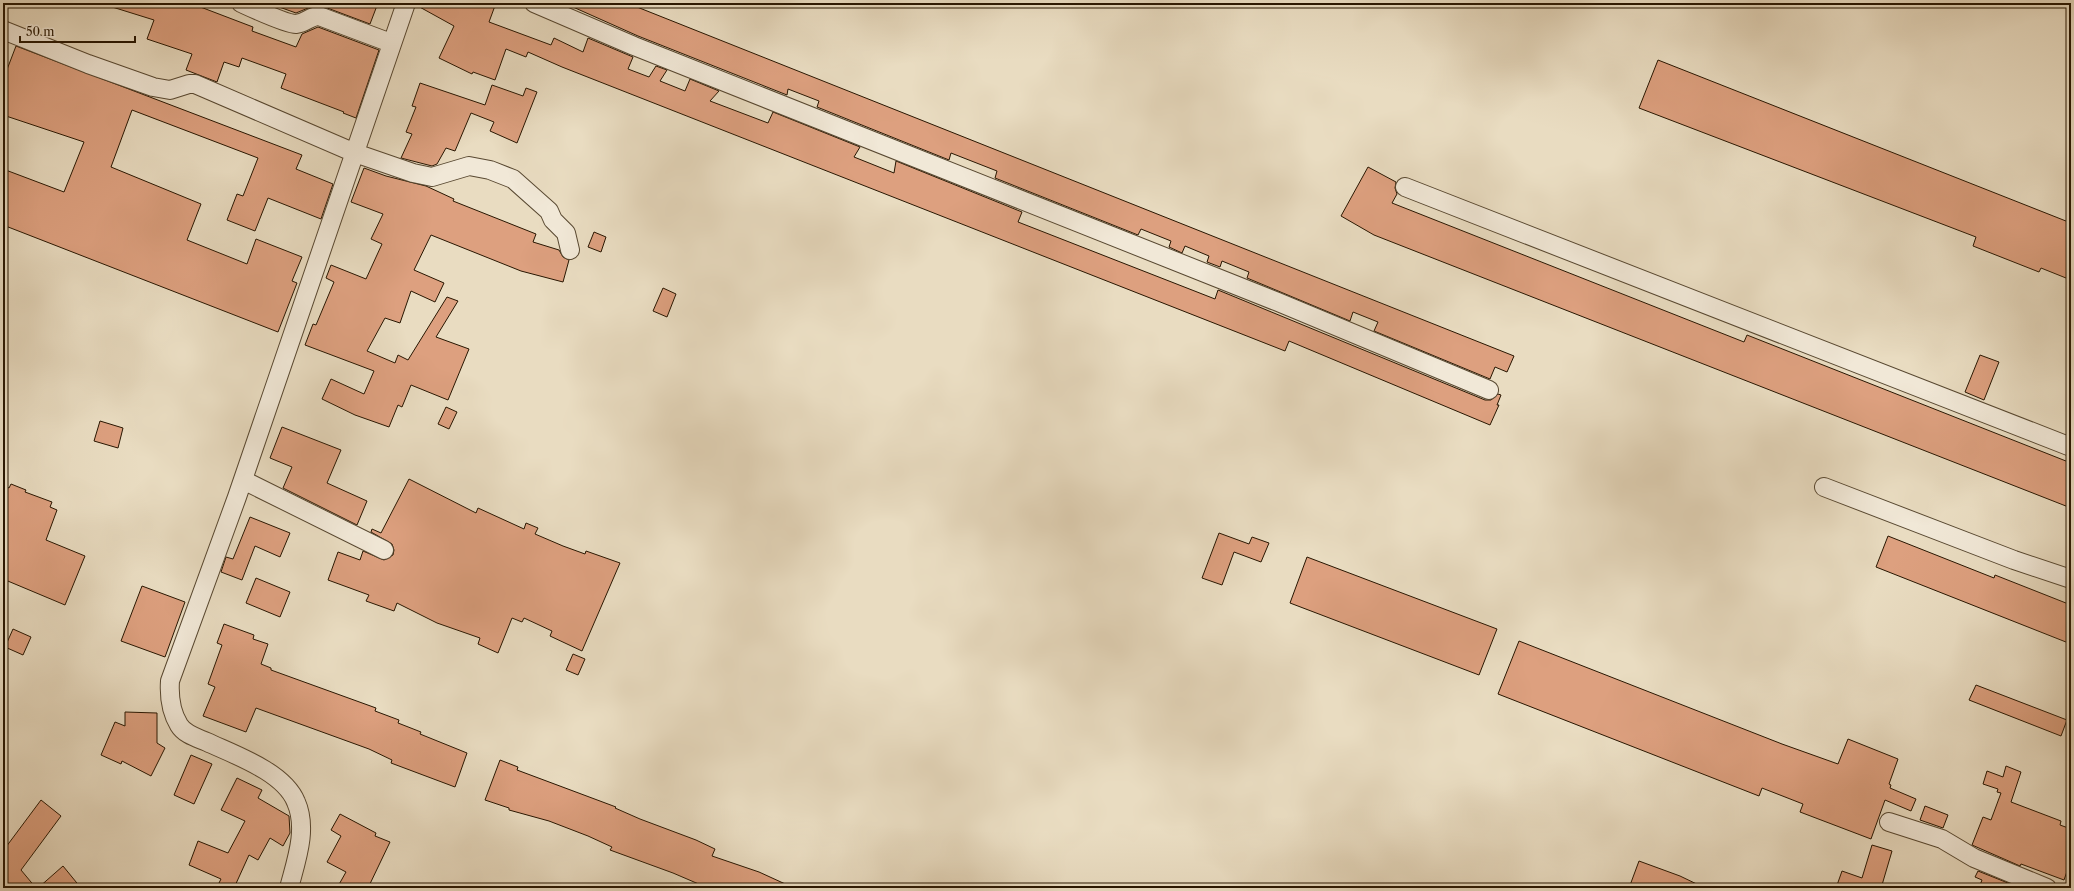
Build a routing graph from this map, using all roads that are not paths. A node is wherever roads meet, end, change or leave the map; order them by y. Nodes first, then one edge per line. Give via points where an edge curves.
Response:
1 (241, 3) edge
2 (406, 3) edge
3 (534, 3) edge
4 (3, 30) edge
5 (391, 43) junction
6 (355, 153) junction
7 (1405, 187) dead end
8 (570, 250) dead end
9 (1489, 390) dead end
10 (2071, 447) edge
11 (243, 480) junction
12 (1824, 488) dead end
13 (384, 550) dead end
14 (2071, 579) edge
15 (1889, 822) dead end
16 (289, 888) edge
17 (2047, 888) edge

1 - 5 street via 294,24 304,23 313,16 319,16
2 - 5 street
3 - 9 street via 634,46 1270,299
4 - 6 street via 153,87 170,90 195,84
5 - 6 street
6 - 8 street via 432,177 469,166 490,170 513,179 548,211 566,233
6 - 11 street
7 - 10 street
11 - 13 street
11 - 16 street via 170,682 170,696 173,713 179,726 188,734 274,775 290,790 297,803 300,846
12 - 14 street
15 - 17 street via 1942,839 1974,858

